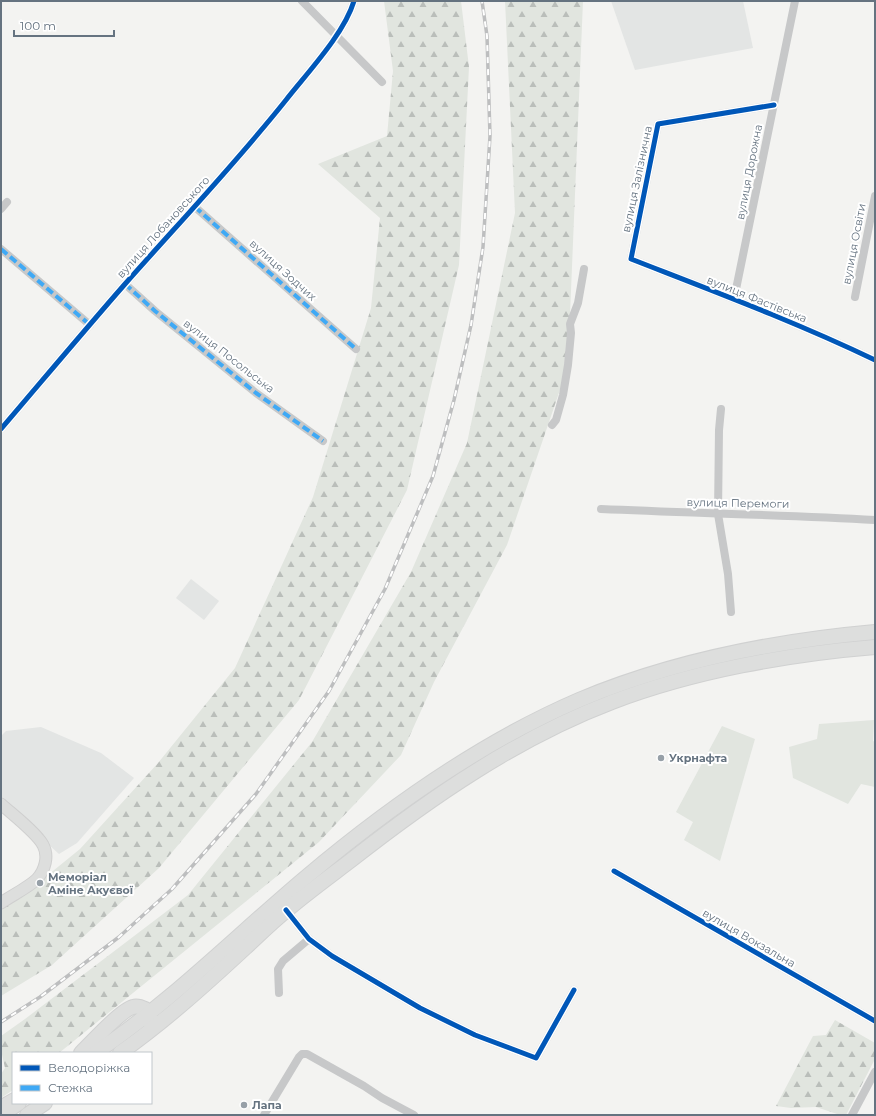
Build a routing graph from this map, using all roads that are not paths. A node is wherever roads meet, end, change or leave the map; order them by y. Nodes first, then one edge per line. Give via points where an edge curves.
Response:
1 (302, 1) edge
2 (354, 1) edge
3 (794, 1) edge
4 (337, 36) junction
5 (382, 82) dead end
6 (774, 105) junction
7 (875, 196) edge
8 (7, 202) dead end
9 (195, 207) junction
10 (1, 209) edge
11 (1, 249) edge
12 (631, 259) joint
13 (584, 269) dead end
14 (125, 284) junction
15 (855, 297) dead end
16 (734, 299) junction
17 (90, 325) junction
18 (356, 350) dead end
19 (875, 360) edge
20 (721, 409) dead end
21 (552, 425) dead end
22 (1, 429) edge
23 (323, 441) dead end
24 (601, 509) dead end
25 (718, 514) junction
26 (875, 520) edge
27 (731, 612) dead end
28 (875, 632) edge
29 (875, 647) edge
30 (1, 804) edge
31 (614, 871) dead end
32 (1, 903) edge
33 (286, 910) junction
34 (309, 939) junction
35 (574, 990) dead end
36 (279, 993) dead end
37 (150, 1014) junction
38 (875, 1022) edge
39 (149, 1033) junction
40 (82, 1052) edge
41 (96, 1052) edge
42 (121, 1052) edge
43 (875, 1072) edge
44 (12, 1100) edge
45 (18, 1104) edge
46 (44, 1104) edge
47 (1, 1106) edge
48 (1, 1115) edge
49 (27, 1115) edge
50 (264, 1115) edge
51 (414, 1115) edge
52 (852, 1115) edge

1 - 4 street
2 - 4 street, вулиця Лобановського
3 - 6 street, вулиця Дорожна
4 - 5 street
4 - 9 street, вулиця Лобановського
6 - 12 street, вулиця Залізнична via 658,124
6 - 16 street, вулиця Дорожна
7 - 15 street, вулиця Освіти
8 - 10 street
9 - 14 street, вулиця Лобановського
9 - 18 street, вулиця Зодчих
11 - 17 street
12 - 16 street, вулиця Фастівська
13 - 21 street via 578,303 570,324 563,395 556,420
14 - 17 street, вулиця Лобановського
14 - 23 street, вулиця Посольська via 256,393
16 - 19 street, вулиця Фастівська
17 - 22 street, вулиця Лобановського
20 - 25 street
24 - 25 street, вулиця Перемоги
25 - 26 street, вулиця Перемоги
25 - 27 street via 728,574
28 - 37 highway via 768,646 662,670 579,700 509,734 387,813 306,878
29 - 33 highway via 810,654 701,675 613,702 575,717 486,765 409,816
30 - 32 street via 39,838 46,851 46,862 36,879
31 - 38 street, вулиця Вокзальна
33 - 34 street
33 - 39 highway
34 - 35 street via 332,956 420,1008 475,1035 536,1058
34 - 36 street via 282,960 278,969
37 - 39 highway
37 - 40 highway via 141,1007 133,1006 123,1012
37 - 41 highway
39 - 42 highway
43 - 52 street
44 - 47 street
45 - 48 highway
46 - 49 highway
50 - 51 street via 298,1057 306,1054

